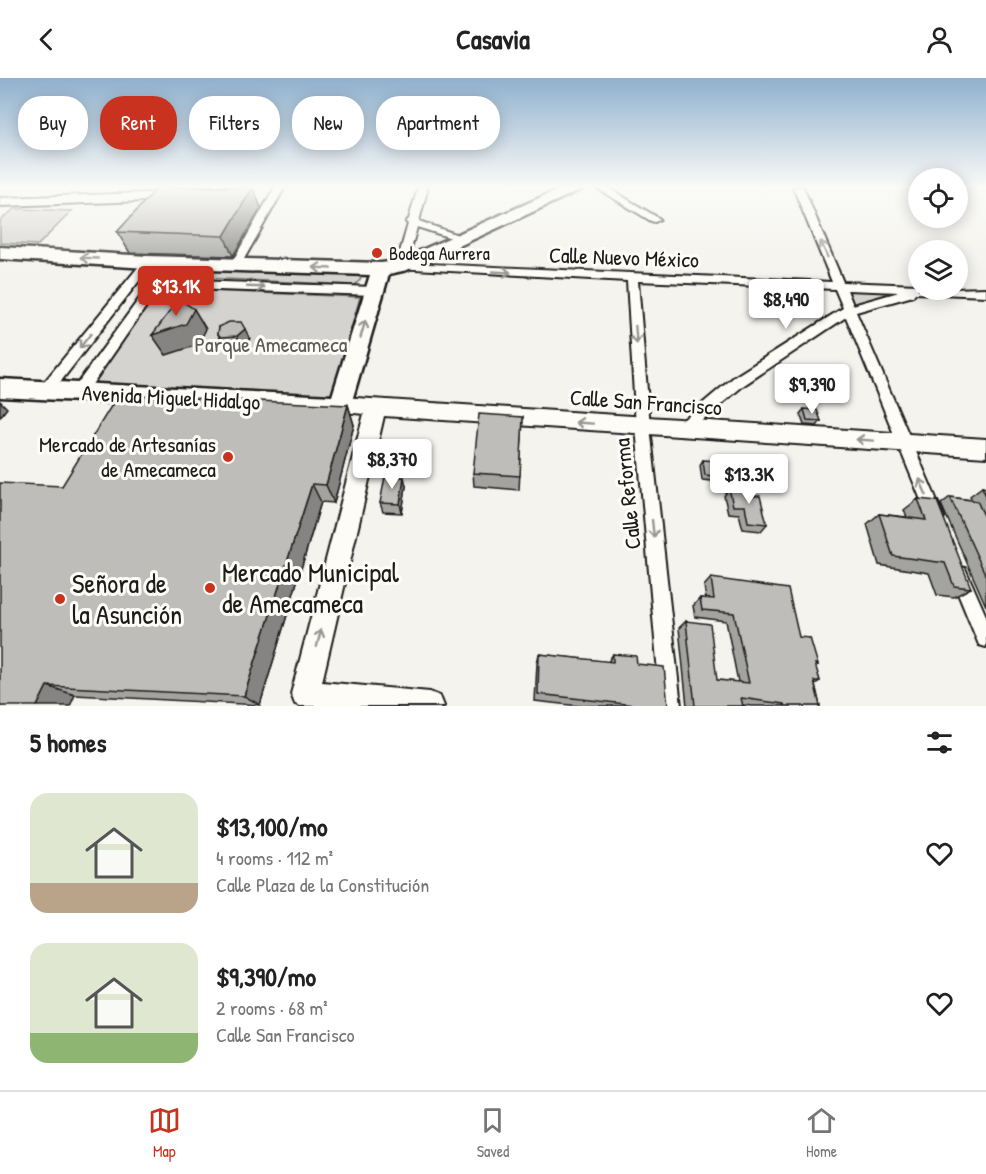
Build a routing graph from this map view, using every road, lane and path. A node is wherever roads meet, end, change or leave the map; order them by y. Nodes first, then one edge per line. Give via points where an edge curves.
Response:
1 (263, 216) edge
2 (413, 216) edge
3 (514, 216) edge
4 (650, 216) edge
5 (810, 216) edge
6 (655, 219) dead end
7 (411, 222) junction
8 (464, 239) junction
9 (0, 253) edge
10 (148, 262) junction
11 (236, 264) junction
12 (391, 267) junction
13 (632, 277) junction
14 (156, 284) junction
15 (839, 285) junction
16 (908, 288) edge
17 (374, 291) junction
18 (968, 291) edge
19 (986, 292) edge
20 (908, 293) edge
21 (849, 310) junction
22 (0, 388) edge
23 (46, 390) junction
24 (79, 392) junction
25 (341, 405) junction
26 (376, 407) junction
27 (643, 427) junction
28 (682, 429) junction
29 (905, 443) junction
30 (986, 448) edge
31 (941, 530) edge
32 (954, 562) edge
33 (986, 638) edge
34 (303, 700) edge
35 (430, 706) edge
36 (671, 706) edge

1 - 11 street
2 - 7 street
3 - 8 main road
4 - 6 street
15 -> 5 street
7 - 8 street
7 - 12 street
8 - 12 main road
10 -> 9 main road
10 - 11 main road
10 - 14 street
10 -> 23 street
12 -> 11 main road
12 -> 13 street, Calle Nuevo México
12 - 17 main road
13 - 15 street, Calle Nuevo México
13 -> 27 street, Calle Reforma
14 -> 17 street
14 - 24 street
15 - 16 street, Calle Nuevo México
15 - 21 street
25 -> 17 main road
18 - 19 street, Calle Nuevo México
20 - 21 street
21 - 28 street via 739,381
21 - 29 street
22 - 23 main road, Avenida Miguel Hidalgo
23 - 24 main road, Avenida Miguel Hidalgo
24 - 25 main road, Avenida Miguel Hidalgo
25 - 26 street, Calle San Francisco
27 -> 26 street, Calle San Francisco
34 -> 26 street
27 - 28 street, Calle San Francisco
27 -> 36 street, Calle Reforma
29 -> 28 street, Calle San Francisco
29 - 30 street, Calle San Francisco
31 -> 29 street
32 - 33 street
34 - 35 street

